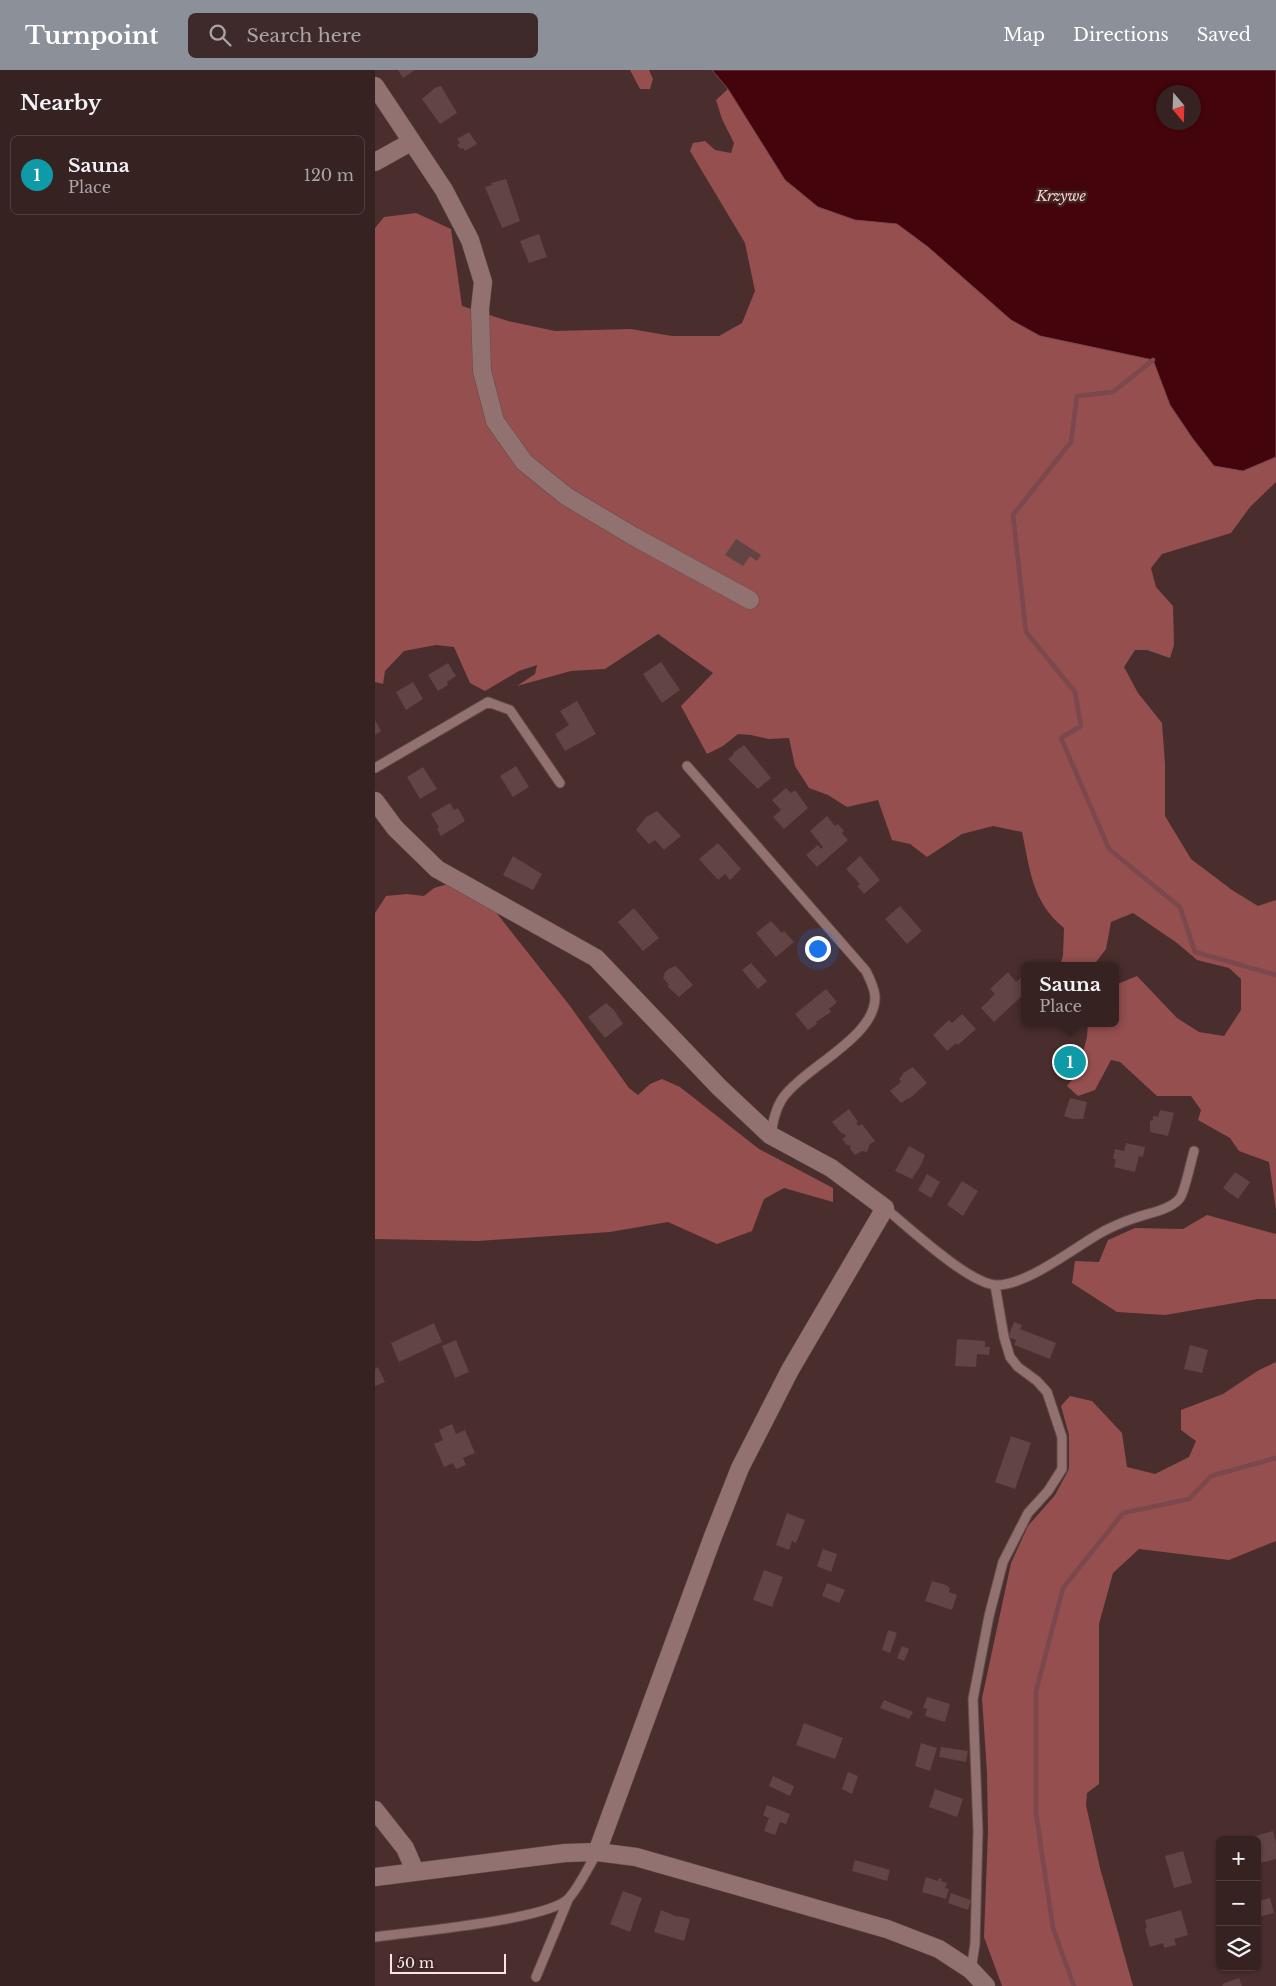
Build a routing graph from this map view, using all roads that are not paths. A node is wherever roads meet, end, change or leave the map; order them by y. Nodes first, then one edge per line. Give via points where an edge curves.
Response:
1 (375, 86) edge
2 (411, 142) junction
3 (375, 162) edge
4 (750, 600) dead end
5 (687, 766) dead end
6 (375, 768) edge
7 (559, 782) dead end
8 (375, 801) edge
9 (771, 1135) junction
10 (1193, 1151) dead end
11 (885, 1208) junction
12 (995, 1285) junction
13 (375, 1810) edge
14 (597, 1852) junction
15 (415, 1872) junction
16 (375, 1877) edge
17 (568, 1900) junction
18 (375, 1936) edge
19 (971, 1970) junction
20 (536, 1977) dead end
21 (986, 1986) edge

1 - 2 street
2 - 3 street
2 - 4 street via 443,190 470,240 483,282 479,309 485,380 495,421 524,462 566,496
5 - 9 lane via 866,971 875,996 866,1023 783,1098
6 - 7 lane via 488,702 509,710
8 - 9 street via 395,828 437,869 596,958 719,1087
9 - 11 street via 831,1168
10 - 12 lane via 1180,1198 1170,1206 1104,1231 1025,1277
11 - 12 lane via 957,1266 978,1280
11 - 14 street via 790,1370 740,1468
12 - 19 lane via 1011,1357 1047,1392 1062,1437 1062,1469 1049,1491 1027,1513 1003,1562 973,1699 978,1831 975,1944
13 - 15 street via 405,1848
14 - 15 street via 565,1853
14 - 17 lane
14 - 19 street via 635,1857 887,1930 939,1949
15 - 16 street
17 - 18 lane via 520,1917
17 - 20 lane
19 - 21 street

